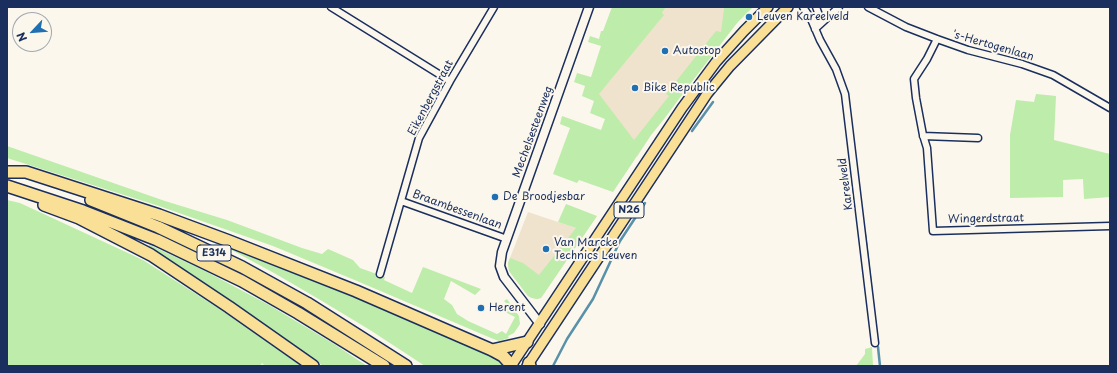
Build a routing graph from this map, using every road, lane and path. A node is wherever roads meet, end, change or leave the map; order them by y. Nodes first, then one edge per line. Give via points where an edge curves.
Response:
1 (331, 7) edge
2 (494, 7) edge
3 (589, 7) edge
4 (768, 7) edge
5 (788, 7) edge
6 (803, 7) edge
7 (816, 7) edge
8 (840, 7) edge
9 (868, 7) edge
10 (815, 29) junction
11 (937, 39) junction
12 (450, 80) junction
13 (1110, 108) edge
14 (923, 136) junction
15 (978, 138) dead end
16 (7, 172) edge
17 (11, 187) edge
18 (401, 201) junction
19 (1110, 226) edge
20 (507, 239) junction
21 (380, 274) dead end
22 (540, 324) junction
23 (548, 334) junction
24 (527, 342) junction
25 (875, 343) dead end
26 (492, 350) junction
27 (528, 365) edge
28 (313, 366) edge
29 (384, 366) edge
30 (406, 366) edge
31 (511, 366) edge

1 - 12 street
2 - 12 street, Eikenbergstraat
3 - 20 street, Mechelsesteenweg
4 - 22 main road, N26 via 716,62 682,108
5 - 23 main road, N26 via 730,66 707,94
6 - 10 street, Kareelveld
7 - 10 street via 819,15
8 - 10 street
9 - 11 street, 's-Hertogenlaan via 906,27
10 - 25 street, Kareelveld via 836,69 845,94
11 - 13 street, 's-Hertogenlaan via 1053,75
11 - 14 street, Wingerdstraat via 914,79
12 - 18 street, Eikenbergstraat via 420,138
14 - 15 street
14 - 19 street, Wingerdstraat via 933,231
16 - 26 highway via 26,172 187,225 356,291
16 - 30 highway, E314 via 85,198 158,227 242,267 307,303
17 - 28 highway via 24,198 79,218 151,255
17 - 29 highway, E314 via 157,240 248,284
18 - 20 street, Braambessenlaan
18 - 21 street, Eikenbergstraat
20 - 22 street, Mechelsesteenweg via 500,266 504,277
22 - 23 main road
22 - 24 main road, N26
23 - 27 main road, N26
24 - 26 highway
24 - 31 main road, N26
26 - 31 highway via 503,356

